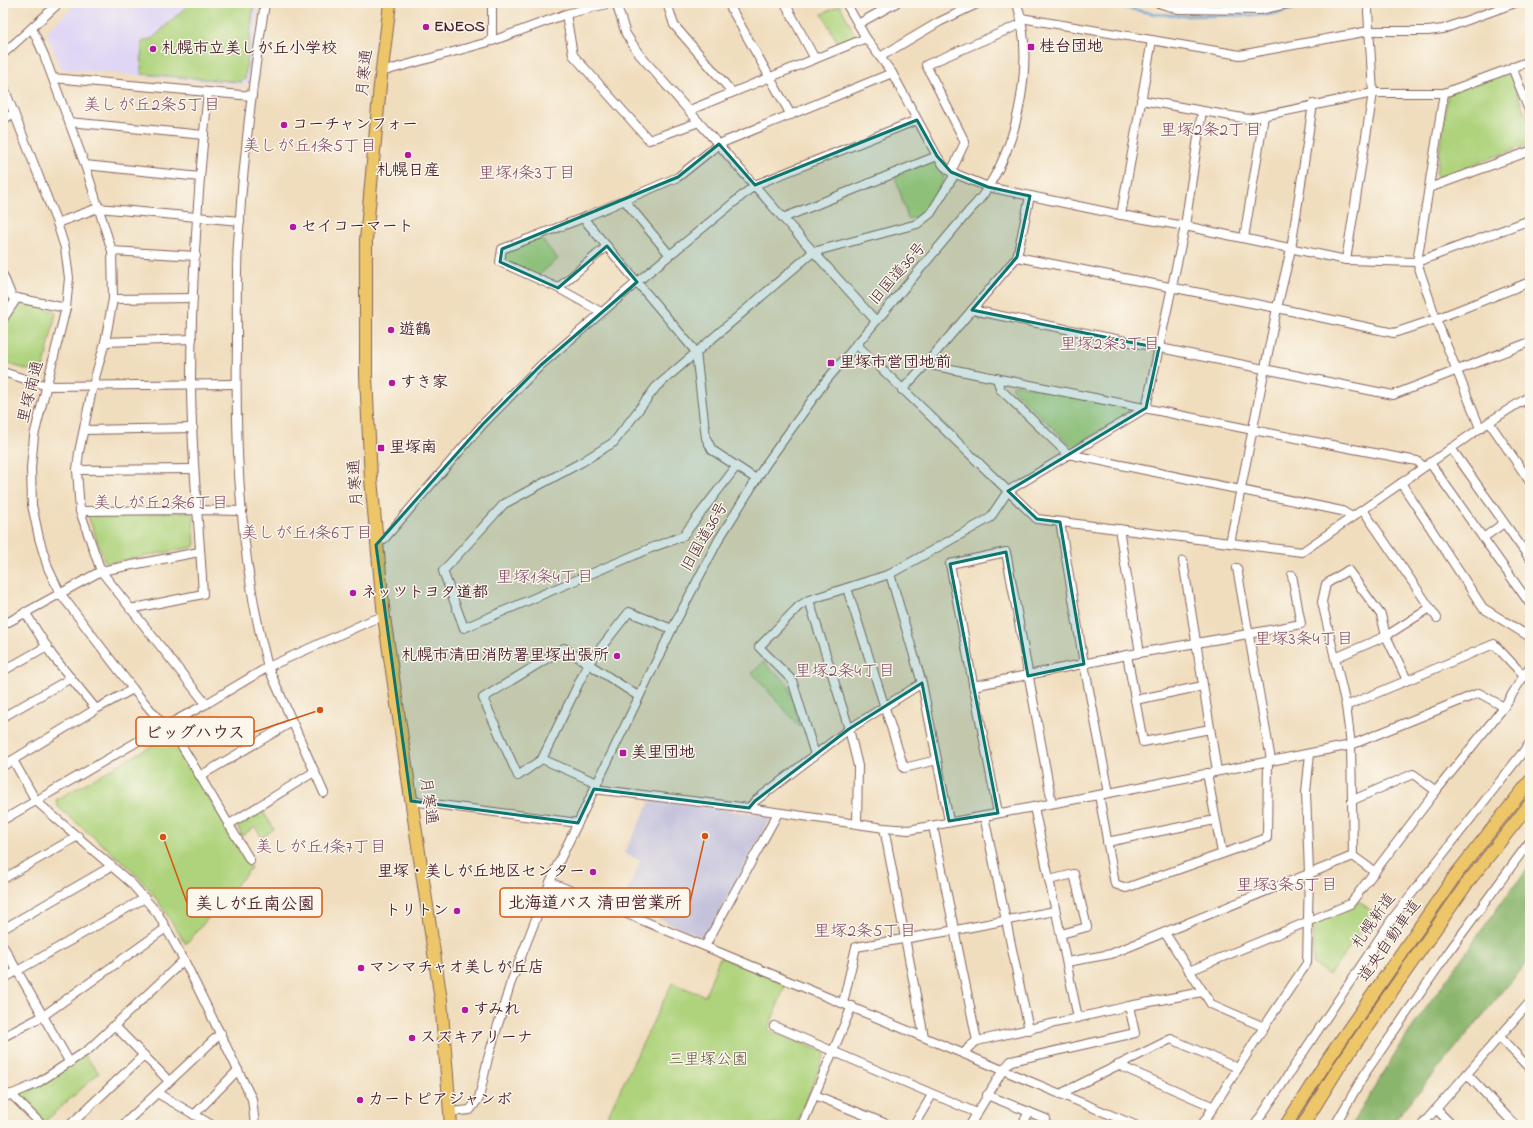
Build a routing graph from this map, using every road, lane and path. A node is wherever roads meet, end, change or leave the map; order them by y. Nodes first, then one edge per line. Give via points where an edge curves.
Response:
1 (59, 3) edge
2 (265, 3) edge
3 (390, 3) edge
4 (492, 3) edge
5 (611, 3) edge
6 (616, 3) edge
7 (667, 3) edge
8 (728, 3) edge
9 (784, 3) edge
10 (846, 3) edge
11 (896, 3) edge
12 (979, 3) edge
13 (1017, 3) edge
14 (1158, 3) edge
15 (1291, 3) edge
16 (1515, 3) edge
17 (1368, 11) dead end
18 (566, 14) junction
19 (1021, 21) junction
20 (858, 24) junction
21 (32, 28) junction
22 (1369, 31) junction
23 (866, 38) junction
24 (492, 40) junction
25 (1152, 40) junction
26 (3, 54) edge
27 (880, 57) junction
28 (815, 59) junction
29 (1530, 61) edge
30 (1512, 68) junction
31 (381, 72) junction
32 (892, 72) junction
33 (770, 77) junction
34 (53, 78) junction
35 (3, 85) edge
36 (208, 92) junction
37 (732, 92) junction
38 (1373, 93) junction
39 (1444, 93) junction
40 (252, 96) junction
41 (1141, 100) junction
42 (1313, 104) junction
43 (690, 110) junction
44 (1202, 111) junction
45 (14, 113) junction
46 (1530, 113) edge
47 (791, 115) junction
48 (1264, 116) junction
49 (3, 120) edge
50 (917, 120) junction
51 (69, 122) junction
52 (699, 122) junction
53 (204, 134) junction
54 (719, 144) junction
55 (1530, 151) edge
56 (937, 156) junction
57 (85, 165) junction
58 (953, 173) junction
59 (200, 176) junction
60 (755, 186) junction
61 (988, 187) junction
62 (1429, 188) junction
63 (1030, 196) junction
64 (625, 201) junction
65 (98, 208) junction
66 (1121, 215) junction
67 (197, 218) junction
68 (583, 218) junction
69 (782, 218) junction
70 (1530, 220) edge
71 (240, 221) junction
72 (57, 223) junction
73 (1184, 226) junction
74 (1244, 238) junction
75 (607, 246) junction
76 (1291, 250) junction
77 (112, 251) junction
78 (813, 252) junction
79 (669, 254) junction
80 (196, 256) junction
81 (1017, 257) junction
82 (1346, 260) junction
83 (1418, 262) junction
84 (3, 275) edge
85 (637, 282) junction
86 (1530, 282) edge
87 (558, 288) junction
88 (1171, 288) junction
89 (17, 298) junction
90 (192, 298) junction
91 (113, 299) junction
92 (66, 308) junction
93 (1277, 308) junction
94 (972, 310) junction
95 (601, 312) junction
96 (3, 319) edge
97 (1436, 319) junction
98 (876, 321) junction
99 (192, 339) junction
100 (105, 342) junction
101 (1530, 342) edge
102 (856, 344) junction
103 (1159, 348) junction
104 (696, 352) junction
105 (926, 364) junction
106 (1264, 370) junction
107 (1456, 370) junction
108 (3, 372) edge
109 (997, 378) junction
110 (191, 384) junction
111 (236, 384) junction
112 (47, 386) junction
113 (94, 386) junction
114 (902, 390) junction
115 (1527, 398) edge
116 (1146, 408) junction
117 (1530, 408) edge
118 (1489, 422) junction
119 (193, 428) junction
120 (1480, 428) junction
121 (84, 430) junction
122 (1253, 430) junction
123 (1451, 448) junction
124 (1068, 454) junction
125 (1427, 465) junction
126 (736, 466) junction
127 (194, 469) junction
128 (77, 470) junction
129 (756, 479) junction
130 (1530, 482) edge
131 (1401, 483) junction
132 (1240, 490) junction
133 (1008, 491) junction
134 (197, 510) junction
135 (1363, 510) junction
136 (80, 511) junction
137 (242, 511) junction
138 (1352, 517) junction
139 (1060, 522) junction
140 (1504, 523) junction
141 (1119, 529) junction
142 (1483, 538) junction
143 (1230, 543) junction
144 (376, 545) junction
145 (199, 552) junction
146 (1530, 559) edge
147 (1182, 561) dead end
148 (1237, 568) dead end
149 (101, 571) junction
150 (890, 574) junction
151 (1292, 576) dead end
152 (847, 588) junction
153 (60, 593) junction
154 (809, 600) junction
155 (1530, 604) edge
156 (1430, 608) junction
157 (130, 609) junction
158 (25, 612) junction
159 (384, 617) junction
160 (1438, 618) dead end
161 (3, 624) edge
162 (672, 628) junction
163 (1248, 634) junction
164 (1386, 636) junction
165 (1530, 637) edge
166 (1196, 643) junction
167 (47, 646) junction
168 (1140, 653) junction
169 (1127, 655) junction
170 (1335, 658) junction
171 (588, 664) junction
172 (1084, 664) junction
173 (1530, 666) edge
174 (268, 667) junction
175 (3, 671) edge
176 (1028, 676) junction
177 (71, 678) junction
178 (1527, 678) edge
179 (1407, 680) junction
180 (922, 683) junction
181 (973, 686) junction
182 (1203, 686) junction
183 (133, 689) junction
184 (638, 696) junction
185 (1136, 700) junction
186 (206, 704) junction
187 (1346, 706) junction
188 (885, 707) junction
189 (1504, 707) junction
190 (96, 709) junction
191 (3, 717) edge
192 (292, 722) junction
193 (165, 727) junction
194 (849, 729) junction
195 (1210, 729) junction
196 (1530, 743) edge
197 (1351, 745) junction
198 (1310, 754) junction
199 (815, 755) junction
200 (542, 759) junction
201 (13, 760) junction
202 (937, 760) junction
203 (1270, 761) junction
204 (3, 766) edge
205 (1217, 771) junction
206 (314, 772) junction
207 (1207, 773) junction
208 (200, 776) junction
209 (1530, 781) edge
210 (595, 786) junction
211 (1436, 792) junction
212 (324, 793) dead end
213 (1110, 793) junction
214 (1099, 795) junction
215 (1353, 800) junction
216 (36, 801) junction
217 (411, 801) junction
218 (1052, 803) junction
219 (1530, 804) edge
220 (1034, 807) junction
221 (749, 808) junction
222 (778, 813) junction
223 (998, 813) junction
224 (984, 816) junction
225 (3, 820) edge
226 (1215, 820) junction
227 (949, 821) junction
228 (578, 823) junction
229 (857, 824) junction
230 (228, 825) junction
231 (933, 826) junction
232 (884, 828) junction
233 (78, 836) junction
234 (1530, 841) edge
235 (1107, 842) junction
236 (1222, 853) junction
237 (1353, 856) junction
238 (250, 860) dead end
239 (112, 866) junction
240 (1375, 872) junction
241 (1309, 873) junction
242 (3, 879) edge
243 (1049, 880) junction
244 (550, 882) junction
245 (145, 898) junction
246 (1056, 911) junction
247 (1006, 921) junction
248 (1308, 921) junction
249 (166, 928) junction
250 (3, 929) edge
251 (956, 930) junction
252 (1165, 933) junction
253 (1061, 934) junction
254 (905, 939) junction
255 (3, 946) edge
256 (705, 946) junction
257 (184, 960) junction
258 (1067, 962) junction
259 (17, 971) junction
260 (1189, 971) junction
261 (3, 979) edge
262 (1202, 992) junction
263 (843, 1003) junction
264 (1530, 1003) edge
265 (852, 1006) junction
266 (1129, 1006) junction
267 (43, 1016) junction
268 (1078, 1018) junction
269 (114, 1025) junction
270 (774, 1026) dead end
271 (1264, 1027) junction
272 (1029, 1030) junction
273 (221, 1033) junction
274 (3, 1036) edge
275 (924, 1037) junction
276 (1500, 1037) junction
277 (977, 1041) junction
278 (832, 1052) junction
279 (964, 1053) junction
280 (144, 1055) junction
281 (70, 1063) junction
282 (1118, 1065) junction
283 (1238, 1068) junction
284 (1530, 1069) edge
285 (238, 1070) junction
286 (1003, 1070) junction
287 (1467, 1074) junction
288 (169, 1081) junction
289 (157, 1093) junction
290 (11, 1094) junction
291 (1060, 1094) junction
292 (815, 1095) junction
293 (932, 1095) junction
294 (987, 1096) junction
295 (3, 1098) edge
296 (1214, 1107) junction
297 (1436, 1109) junction
298 (451, 1112) junction
299 (1029, 1112) junction
300 (977, 1113) junction
301 (194, 1115) junction
302 (1046, 1119) dead end
303 (125, 1124) edge
304 (42, 1125) edge
305 (70, 1125) edge
306 (212, 1125) edge
307 (255, 1125) edge
308 (451, 1125) edge
309 (802, 1125) edge
310 (889, 1125) edge
311 (914, 1125) edge
312 (970, 1125) edge
313 (1022, 1125) edge
314 (1135, 1125) edge
315 (1202, 1125) edge
316 (1255, 1125) edge
317 (1286, 1125) edge
318 (1303, 1125) edge
319 (1335, 1125) edge
320 (1422, 1125) edge
321 (1452, 1125) edge
322 (1515, 1125) edge

1 - 21 street
2 - 40 street
3 - 31 highway, 月寒通
4 - 24 street
5 - 18 street
6 - 43 street via 626,34 639,54
7 - 37 street via 674,25
8 - 33 street
9 - 28 street
10 - 20 street
11 - 20 street
12 - 27 street via 939,22
13 - 19 street, 旧国道36号
14 - 15 street via 1178,9 1260,10
16 - 22 street via 1443,29
17 - 22 street
18 - 24 street
18 - 52 street via 573,55 649,140
19 - 25 street
19 - 58 street via 926,65 965,142
19 - 61 street, 旧国道36号 via 1023,80 1019,109 1007,150
20 - 23 street
21 - 26 street
21 - 34 street
22 - 25 street via 1240,55
22 - 38 street
23 - 27 street
23 - 28 street
24 - 31 street
25 - 41 street
27 - 32 street
28 - 33 street
29 - 30 street
30 - 39 street
30 - 46 street
31 - 144 highway, 月寒通 via 366,240 366,376
32 - 47 street
32 - 50 street
33 - 37 street
33 - 47 street
34 - 36 street
34 - 51 street
35 - 45 street, 里塚南通
36 - 40 street
36 - 53 street
37 - 43 street
38 - 39 street
38 - 42 street
38 - 82 street
39 - 62 street
40 - 71 street
41 - 44 street
41 - 66 street
42 - 48 street
42 - 76 street
43 - 52 street
44 - 48 street via 1248,119
44 - 73 street
45 - 49 street
45 - 72 street, 里塚南通
47 - 54 street
48 - 74 street
50 - 56 street
50 - 60 street
51 - 53 street
51 - 57 street
52 - 54 street
53 - 59 street
54 - 60 street
54 - 64 street via 678,178
55 - 62 street
56 - 58 street
56 - 69 street
57 - 59 street
57 - 65 street
58 - 61 street
58 - 78 street via 931,213 917,224
59 - 67 street
60 - 69 street
60 - 79 street
61 - 63 street
61 - 98 street, 旧国道36号
62 - 83 street
63 - 66 street
63 - 81 street
64 - 68 street
64 - 79 street
65 - 67 street
65 - 72 street
65 - 77 street
66 - 73 street
67 - 71 street
67 - 80 street
68 - 75 street
68 - 87 street via 502,249 500,262
69 - 78 street
70 - 83 street
71 - 111 street
72 - 92 street, 里塚南通 via 66,248 69,278
73 - 74 street
73 - 88 street
74 - 76 street
75 - 85 street
75 - 87 street
76 - 82 street
76 - 93 street
77 - 80 street
77 - 91 street
78 - 98 street
78 - 104 street
79 - 85 street
80 - 90 street
81 - 88 street
81 - 94 street
82 - 83 street
83 - 97 street
84 - 89 street via 12,297
85 - 95 street
85 - 104 street
86 - 97 street
87 - 95 street
88 - 93 street
88 - 103 street
89 - 92 street
89 - 96 street
90 - 91 street
90 - 99 street
91 - 100 street
92 - 112 street, 里塚南通
93 - 97 street via 1394,334
93 - 106 street
94 - 103 street
94 - 105 street
95 - 144 street via 541,365 483,424 385,538
97 - 107 street
98 - 102 street, 旧国道36号
99 - 100 street
99 - 110 street
100 - 113 street
101 - 107 street
102 - 114 street
102 - 129 street, 旧国道36号 via 800,416
103 - 106 street
103 - 116 street
104 - 126 street via 706,438 712,450
104 - 126 street via 656,387 614,442 504,504 443,572 464,628 684,536
105 - 109 street
105 - 114 street
106 - 107 street via 1393,395
106 - 122 street
107 - 120 street
108 - 112 street
109 - 116 street
109 - 124 street via 1000,389
110 - 111 street
110 - 113 street
110 - 119 street
111 - 137 street via 236,431
112 - 113 street
112 - 153 street, 里塚南通 via 34,436 31,468 32,505 48,568
113 - 121 street
114 - 133 street
115 - 117 street
115 - 118 street
116 - 122 street
116 - 124 street
118 - 120 street
118 - 130 street
119 - 121 street
119 - 127 street
120 - 123 street
121 - 128 street
122 - 125 street
122 - 132 street
123 - 125 street
123 - 140 street
124 - 132 street
124 - 133 street
125 - 131 street
125 - 142 street
126 - 129 street
127 - 128 street
127 - 134 street
128 - 136 street
129 - 162 street, 旧国道36号 via 719,539
131 - 135 street
131 - 165 street via 1484,608
132 - 138 street via 1342,511
132 - 143 street
133 - 139 street via 1037,519
133 - 150 street via 990,518
134 - 136 street
134 - 137 street
134 - 145 street
135 - 138 street
135 - 156 street
136 - 149 street
137 - 174 street via 249,582
138 - 143 street via 1302,552
139 - 141 street
139 - 172 street
140 - 142 street
140 - 146 street
141 - 143 street
141 - 168 street
142 - 155 street
144 - 159 highway, 月寒通
145 - 149 street
145 - 157 street via 203,594
147 - 166 street
148 - 163 street
149 - 153 street
149 - 157 street
150 - 152 street
150 - 180 street
151 - 163 street via 1301,624
152 - 154 street
152 - 188 street
153 - 158 street
153 - 183 street, 里塚南通
154 - 194 street
154 - 199 street via 799,606 759,647 792,680
156 - 160 street
156 - 164 street
157 - 186 street
158 - 161 street
158 - 167 street
159 - 174 street
159 - 217 highway, 月寒通
162 - 171 street via 629,612
162 - 184 street, 旧国道36号
163 - 166 street
163 - 203 street
164 - 170 street
164 - 170 street via 1380,615 1348,570 1326,584 1322,602
164 - 179 street
166 - 168 street
166 - 182 street
167 - 175 street
167 - 177 street
168 - 169 street
169 - 172 street
169 - 185 street
170 - 187 street
171 - 184 street
171 - 200 street
171 - 200 street via 564,648 483,698 518,776
172 - 176 street
172 - 213 street
173 - 178 street
174 - 186 street
174 - 192 street
176 - 181 street
176 - 181 street via 1006,552 950,564
176 - 218 street
177 - 190 street
177 - 191 street
178 - 179 street via 1494,644
178 - 189 street
179 - 187 street
180 - 188 street
180 - 202 street
181 - 223 street
182 - 185 street
182 - 195 street
183 - 190 street
183 - 193 street, 里塚南通
184 - 210 street, 旧国道36号
185 - 195 street via 1143,742
186 - 193 street
187 - 197 street
188 - 194 street
188 - 202 street via 904,768
189 - 197 street via 1479,693
189 - 211 street
190 - 201 street
192 - 206 street
192 - 208 street
193 - 208 street, 里塚南通 via 176,736
193 - 216 street
194 - 199 street
194 - 229 street via 858,766
195 - 205 street
196 - 316 street, 札幌新道 via 1392,919
197 - 198 street
197 - 215 street
198 - 203 street
198 - 241 street via 1306,792
199 - 221 street
200 - 210 street
201 - 204 street
201 - 216 street
202 - 227 street
203 - 205 street
203 - 236 street via 1267,838
205 - 207 street
206 - 212 street
206 - 230 street
207 - 213 street
207 - 226 street
208 - 230 street, 里塚南通
209 - 317 highway, 道央自動車道 via 1457,873 1328,1059
210 - 221 street
210 - 228 street, 旧国道36号
211 - 215 street via 1413,774
211 - 240 street
213 - 214 street
214 - 218 street
214 - 235 street
215 - 237 street
216 - 225 street
216 - 233 street
217 - 228 street
217 - 298 highway, 月寒通 via 441,1000
218 - 220 street
219 - 318 highway, 道央自動車道 via 1468,882 1339,1067
220 - 223 street
220 - 243 street
221 - 222 street
222 - 229 street
222 - 256 street
223 - 224 street
224 - 227 street
224 - 247 street
226 - 235 street
226 - 236 street
227 - 231 street
228 - 244 street, 旧国道36号
229 - 232 street
230 - 238 street, 里塚南通
231 - 232 street via 909,830
231 - 251 street
232 - 254 street
233 - 239 street
233 - 242 street
234 - 319 street via 1450,950 1364,1075
235 - 236 street via 1115,884 1126,888
237 - 240 street
237 - 241 street
239 - 245 street
239 - 250 street
240 - 248 street via 1350,904
241 - 248 street
241 - 252 street
243 - 246 street
243 - 253 street via 1074,874 1087,927
244 - 256 street
244 - 298 street, 旧国道36号 via 510,985 479,1098 470,1110
245 - 249 street
245 - 259 street
246 - 247 street
246 - 253 street
247 - 251 street
247 - 272 street
248 - 260 street
248 - 271 street via 1307,962
249 - 257 street
249 - 267 street
251 - 254 street
251 - 277 street
252 - 258 street via 1111,954
252 - 260 street
253 - 258 street
254 - 263 street via 856,947
254 - 275 street
255 - 259 street
256 - 263 street
257 - 269 street
257 - 273 street
258 - 268 street
259 - 261 street
259 - 267 street
260 - 262 street
262 - 266 street
262 - 271 street via 1210,1004
263 - 265 street
264 - 276 street
265 - 275 street
265 - 278 street
266 - 268 street
266 - 286 street via 1135,1033 1011,1061
267 - 274 street
267 - 281 street
268 - 272 street
269 - 280 street
269 - 281 street
270 - 278 street
271 - 283 street
272 - 277 street
273 - 285 street
273 - 288 street
275 - 279 street
276 - 284 street
276 - 287 street
277 - 279 street
278 - 292 street
278 - 293 street
279 - 286 street
280 - 288 street
280 - 305 street
281 - 290 street via 36,1084
282 - 283 street via 1171,1038
282 - 291 street
282 - 296 street
283 - 296 street
285 - 301 street
285 - 307 street via 252,1099
286 - 291 street
286 - 294 street
287 - 297 street
287 - 322 street
288 - 289 street
289 - 301 street
289 - 303 street
290 - 295 street
290 - 304 street
291 - 314 street
292 - 309 street
292 - 310 street
293 - 300 street
293 - 311 street
294 - 299 street
294 - 300 street
296 - 315 street
297 - 320 street
297 - 321 street
298 - 308 highway, 月寒通
299 - 302 street
299 - 313 street
300 - 312 street
301 - 306 street

